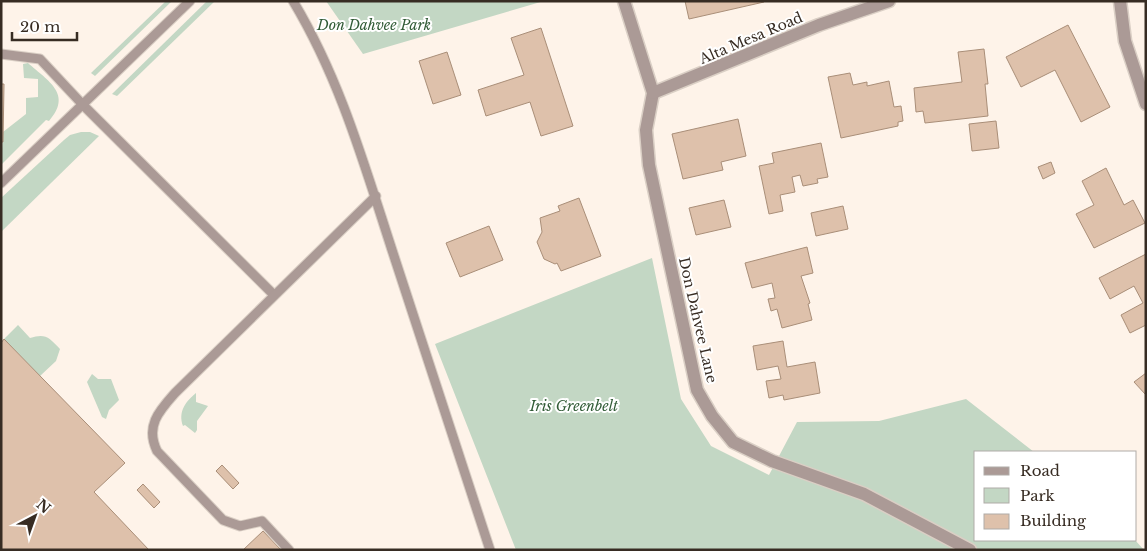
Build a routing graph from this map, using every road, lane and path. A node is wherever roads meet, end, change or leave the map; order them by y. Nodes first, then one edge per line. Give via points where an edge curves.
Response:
1 (190, 1) edge
2 (293, 1) edge
3 (624, 1) edge
4 (889, 1) edge
5 (1120, 1) edge
6 (1, 54) edge
7 (653, 93) junction
8 (1146, 104) edge
9 (84, 106) junction
10 (1, 182) edge
11 (376, 196) junction
12 (274, 295) junction
13 (289, 550) edge
14 (490, 550) edge
15 (970, 550) edge

1 - 9 lane
2 - 11 lane via 335,81
3 - 7 street, Don Dahvee Lane
4 - 7 street, Alta Mesa Road via 837,18
5 - 8 street via 1125,41
6 - 9 lane via 40,59
7 - 15 street, Don Dahvee Lane via 646,130 649,165 698,390 712,416 733,442 772,461 864,494
9 - 10 lane
9 - 12 lane
11 - 12 lane
11 - 14 lane
12 - 13 lane via 158,411 152,436 157,451 223,520 240,526 262,521

